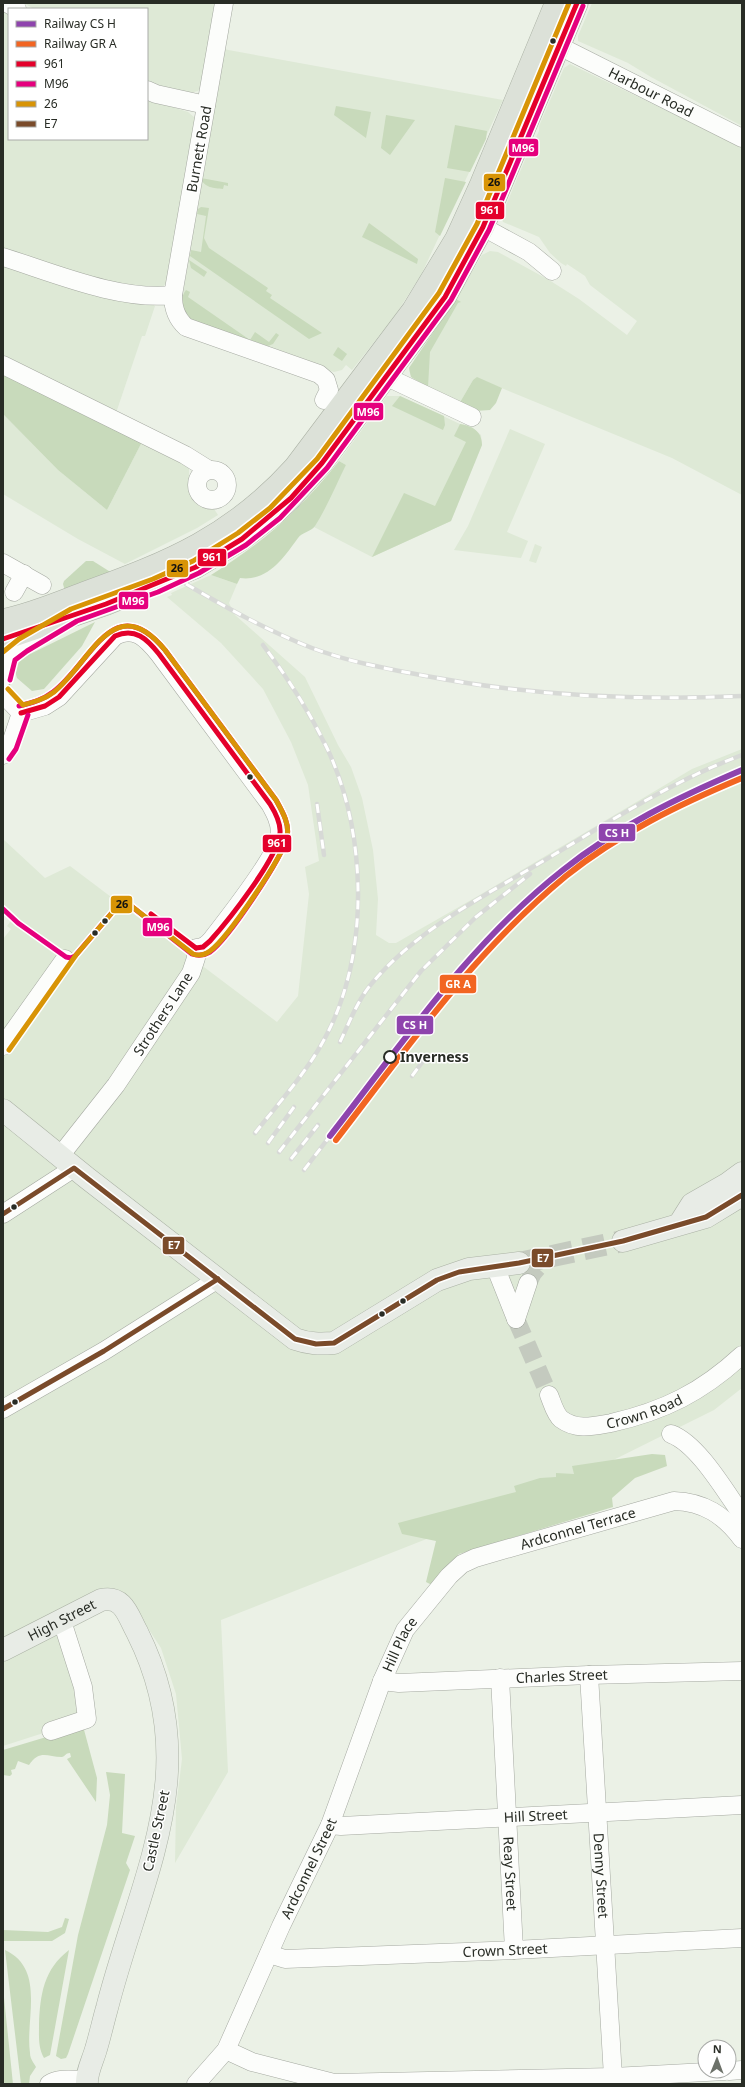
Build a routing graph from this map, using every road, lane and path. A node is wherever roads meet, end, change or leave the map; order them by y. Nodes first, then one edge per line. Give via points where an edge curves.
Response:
1 (224, 3) edge
2 (556, 3) edge
3 (577, 3) edge
4 (560, 46) junction
5 (148, 90) edge
6 (206, 104) junction
7 (742, 138) edge
8 (483, 227) junction
9 (3, 257) edge
10 (552, 271) dead end
11 (173, 295) junction
12 (3, 365) edge
13 (387, 377) junction
14 (324, 400) dead end
15 (472, 417) dead end
16 (202, 468) dead end
17 (3, 562) edge
18 (24, 574) junction
19 (42, 585) dead end
20 (14, 592) dead end
21 (74, 615) junction
22 (3, 620) edge
23 (3, 639) edge
24 (3, 678) edge
25 (3, 694) edge
26 (21, 714) junction
27 (3, 755) edge
28 (65, 958) dead end
29 (3, 1046) edge
30 (3, 1110) edge
31 (67, 1162) junction
32 (742, 1173) edge
33 (742, 1195) edge
34 (3, 1214) edge
35 (680, 1224) junction
36 (623, 1240) tunnel mouth
37 (519, 1263) tunnel mouth
38 (495, 1266) junction
39 (218, 1279) junction
40 (528, 1283) tunnel mouth
41 (742, 1355) edge
42 (549, 1395) tunnel mouth
43 (3, 1409) edge
44 (671, 1434) dead end
45 (742, 1515) edge
46 (742, 1539) edge
47 (101, 1600) joint
48 (421, 1609) joint
49 (62, 1621) junction
50 (3, 1650) edge
51 (742, 1671) edge
52 (589, 1675) junction
53 (500, 1678) junction
54 (382, 1681) junction
55 (51, 1731) dead end
56 (742, 1805) edge
57 (597, 1812) junction
58 (507, 1818) junction
59 (330, 1825) junction
60 (742, 1938) edge
61 (606, 1946) junction
62 (514, 1950) junction
63 (269, 1954) junction
64 (226, 2050) junction
65 (697, 2072) edge
66 (613, 2077) junction
67 (86, 2082) edge
68 (49, 2084) edge
69 (196, 2084) edge
70 (336, 2084) edge

1 - 6 street, Burnett Road
2 - 22 highway via 456,239 417,305 295,467 248,513 176,557 136,574
3 - 4 highway
4 - 7 street, Harbour Road
4 - 8 highway
5 - 6 street
6 - 11 street, Burnett Road
8 - 10 street via 529,252
8 - 13 highway via 445,297
9 - 11 street via 83,283 157,297
11 - 14 street, Burnett Road via 175,314 186,327 318,374 326,380 329,390
12 - 16 street
13 - 15 street
13 - 21 highway via 322,464 275,513 242,539 196,567 156,585
17 - 18 street
18 - 19 street
18 - 20 street
21 - 23 highway
21 - 24 street via 9,656
25 - 26 street
26 - 27 street via 10,746
26 - 31 street, Strothers Lane via 46,706 59,697 115,636 120,633 136,633 151,644 276,815 280,834 272,855 212,939 207,945 196,948 192,973
28 - 29 street
30 - 31 main road
31 - 34 street, Strothers Lane
31 - 39 main road
32 - 35 main road via 692,1204
33 - 35 main road via 706,1217
35 - 36 main road
37 - 38 main road
38 - 39 main road via 469,1269 438,1280 334,1343 316,1344 295,1339
38 - 40 street via 516,1319
39 - 43 street via 104,1351
41 - 42 street, Crown Road via 722,1374 668,1406 640,1416 587,1428 572,1425 560,1418
44 - 45 street via 680,1437 708,1466
46 - 48 street, Ardconnel Terrace via 704,1505 690,1501 674,1501 467,1561 449,1576
47 - 49 main road, High Street
47 - 67 main road, Castle Street via 109,1598 122,1605 148,1657 166,1722 168,1771 153,1855 111,1990
48 - 54 street, Hill Place via 405,1630
49 - 50 main road, High Street
49 - 55 street via 83,1687 87,1719
51 - 52 street, Charles Street
52 - 53 street, Charles Street
52 - 57 street, Denny Street
53 - 54 street, Charles Street via 400,1683
53 - 58 street, Reay Street
54 - 59 street, Ardconnel Street
56 - 57 street, Hill Street
57 - 58 street, Hill Street
57 - 61 street, Denny Street
58 - 59 street, Hill Street
58 - 62 street, Reay Street
59 - 63 street, Ardconnel Street
60 - 61 street, Crown Street
61 - 62 street, Crown Street
61 - 66 street, Denny Street
62 - 63 street, Crown Street via 286,1959
63 - 64 street, Ardconnel Street
64 - 69 street, Ardconnel Street
64 - 70 street via 252,2062
65 - 66 street
66 - 70 street
67 - 68 street via 68,2079 56,2080

